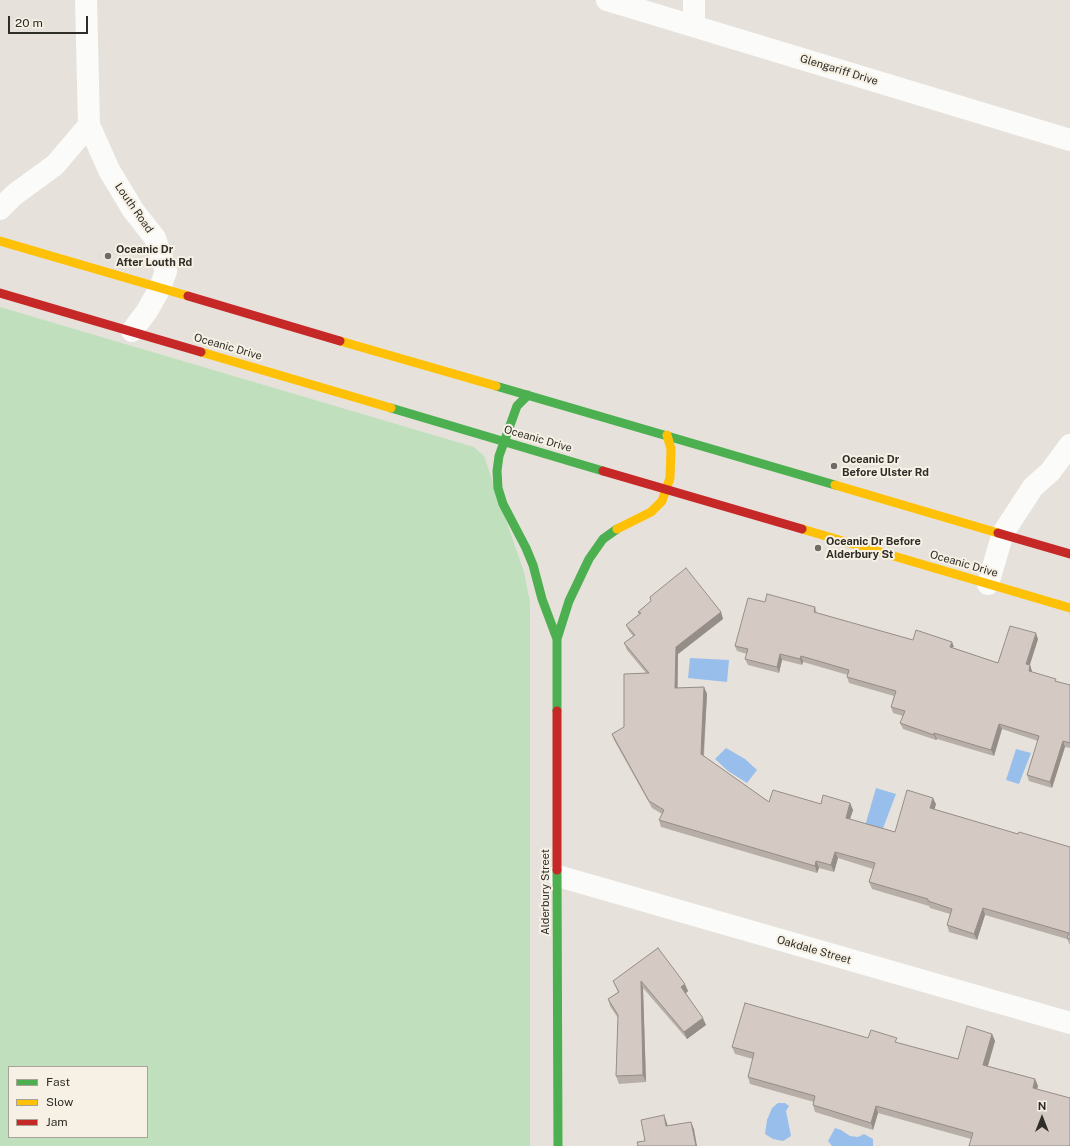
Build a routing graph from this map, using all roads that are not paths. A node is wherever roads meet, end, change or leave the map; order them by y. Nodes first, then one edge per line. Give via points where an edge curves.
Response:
1 (86, 0) edge
2 (608, 0) edge
3 (694, 0) edge
4 (694, 26) junction
5 (89, 125) junction
6 (1070, 140) edge
7 (0, 209) edge
8 (0, 242) edge
9 (160, 288) junction
10 (0, 293) edge
11 (132, 331) junction
12 (528, 395) junction
13 (667, 435) junction
14 (504, 441) junction
15 (1070, 445) edge
16 (666, 489) junction
17 (1003, 533) junction
18 (1070, 554) edge
19 (988, 584) junction
20 (1070, 608) edge
21 (557, 639) junction
22 (558, 876) junction
23 (1070, 1024) edge
24 (558, 1146) edge

1 - 5 street, Louth Road
2 - 4 street, Glengariff Drive
3 - 4 street
4 - 6 street, Glengariff Drive
5 - 7 street via 55,165 14,195
5 - 9 street, Louth Road via 109,170 133,210 155,238 166,271
8 - 9 main road
9 - 11 street, Louth Road via 148,311
9 - 12 main road
10 - 11 main road, Oceanic Drive
11 - 14 main road, Oceanic Drive
12 - 13 main road
12 - 14 main road, Alderbury Street via 517,406
13 - 16 main road, Alderbury Street via 671,449 670,478
13 - 17 main road
14 - 16 main road, Oceanic Drive
14 - 21 main road, Alderbury Street via 497,471 498,488 503,504 533,565
15 - 17 street via 1050,472 1033,488
16 - 19 main road, Oceanic Drive
16 - 21 main road, Alderbury Street via 662,501 654,510 622,526 603,540 589,559 569,601
17 - 18 main road
17 - 19 street
19 - 20 main road, Oceanic Drive
21 - 22 main road, Alderbury Street
22 - 23 street, Oakdale Street
22 - 24 main road, Alderbury Street

